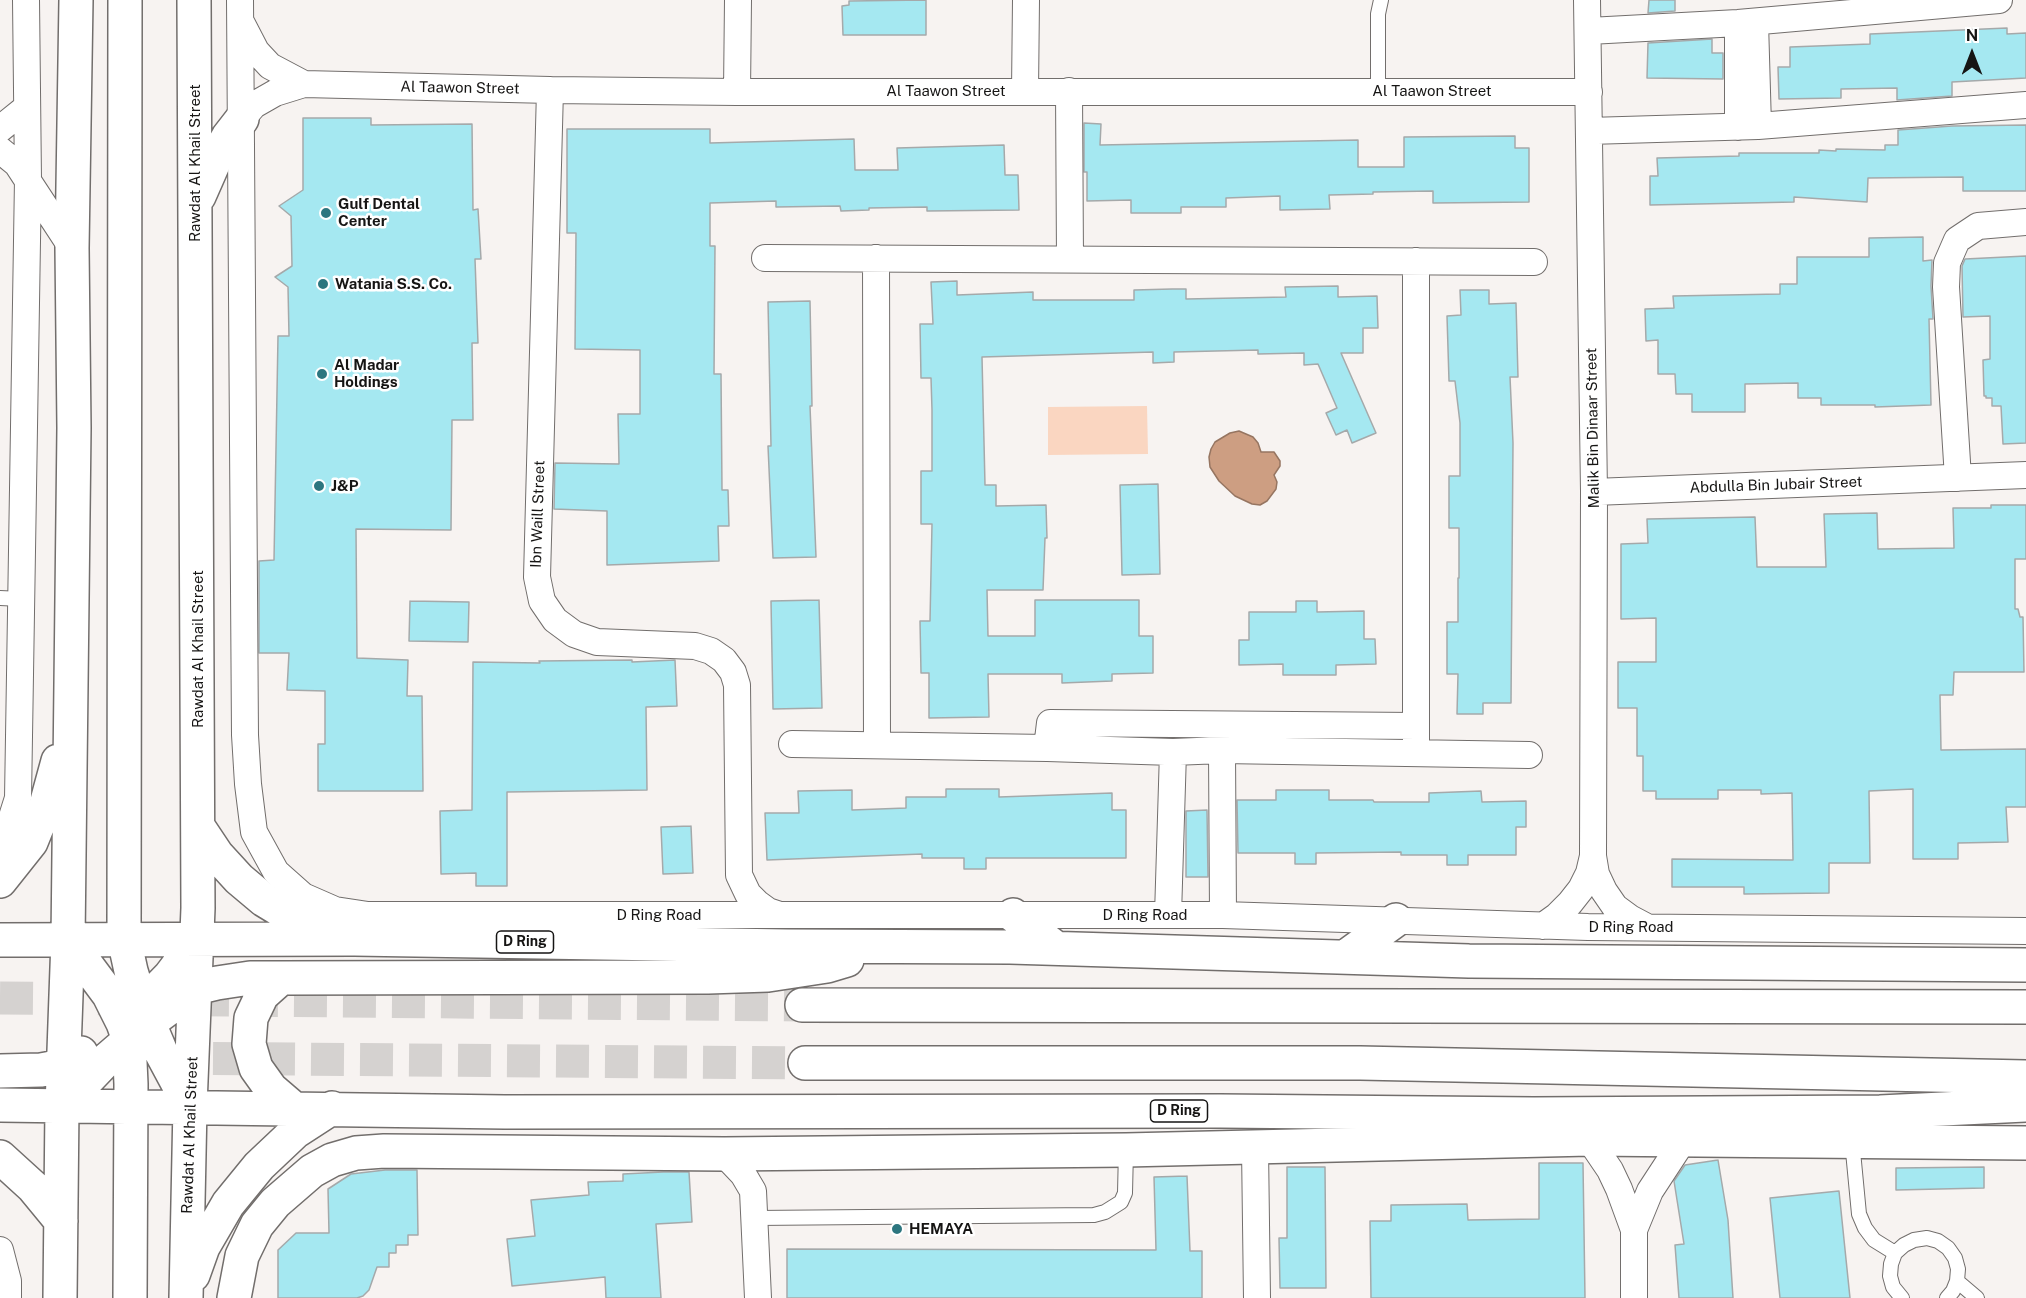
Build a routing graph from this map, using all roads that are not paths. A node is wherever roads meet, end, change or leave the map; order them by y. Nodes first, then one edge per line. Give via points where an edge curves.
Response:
1 (26, 0) edge
2 (76, 0) edge
3 (125, 0) edge
4 (194, 0) edge
5 (738, 0) edge
6 (1026, 0) edge
7 (1381, 0) edge
8 (1587, 0) edge
9 (1999, 0) edge
10 (240, 11) edge
11 (1746, 22) junction
12 (1589, 31) junction
13 (304, 84) junction
14 (550, 90) junction
15 (1378, 90) junction
16 (1025, 91) junction
17 (1069, 91) junction
18 (737, 92) junction
19 (1589, 92) junction
20 (2026, 105) edge
21 (26, 108) junction
22 (242, 119) junction
23 (1748, 126) junction
24 (0, 129) edge
25 (1589, 131) junction
26 (0, 150) edge
27 (28, 179) junction
28 (195, 206) junction
29 (2026, 222) edge
30 (72, 248) junction
31 (765, 258) dead end
32 (876, 258) junction
33 (1070, 259) junction
34 (1416, 261) junction
35 (1534, 262) dead end
36 (2026, 475) edge
37 (1958, 478) junction
38 (1594, 492) junction
39 (11, 599) edge
40 (70, 725) junction
41 (1416, 726) junction
42 (792, 744) dead end
43 (877, 745) junction
44 (1047, 748) junction
45 (1222, 750) junction
46 (1173, 752) junction
47 (1416, 753) junction
48 (1529, 754) dead end
49 (199, 828) junction
50 (0, 843) edge
51 (1593, 856) junction
52 (738, 864) junction
53 (0, 881) edge
54 (708, 915) junction
55 (780, 915) junction
56 (1013, 915) junction
57 (1168, 915) junction
58 (1223, 915) junction
59 (1396, 920) junction
60 (1543, 926) junction
61 (1647, 927) junction
62 (2026, 931) edge
63 (124, 939) junction
64 (198, 939) junction
65 (354, 939) junction
66 (0, 940) edge
67 (68, 940) junction
68 (894, 946) junction
69 (1056, 948) junction
70 (1345, 957) junction
71 (2026, 965) edge
72 (281, 978) junction
73 (196, 988) junction
74 (802, 1005) tunnel mouth
75 (2026, 1007) edge
76 (136, 1023) junction
77 (64, 1062) junction
78 (805, 1063) tunnel mouth
79 (0, 1071) edge
80 (2026, 1077) edge
81 (0, 1104) edge
82 (2026, 1105) edge
83 (62, 1106) junction
84 (131, 1106) junction
85 (190, 1106) junction
86 (292, 1107) junction
87 (332, 1108) junction
88 (1947, 1109) junction
89 (677, 1112) junction
90 (1313, 1112) junction
91 (2026, 1124) edge
92 (1589, 1139) junction
93 (1684, 1139) junction
94 (1852, 1141) junction
95 (2026, 1143) edge
96 (1255, 1148) junction
97 (1126, 1150) junction
98 (782, 1153) junction
99 (724, 1154) junction
100 (0, 1157) edge
101 (753, 1191) junction
102 (754, 1218) junction
103 (60, 1221) junction
104 (1634, 1230) junction
105 (0, 1250) edge
106 (1895, 1253) junction
107 (1958, 1281) junction
108 (186, 1296) edge
109 (8, 1298) edge
110 (60, 1298) edge
111 (130, 1298) edge
112 (234, 1298) edge
113 (758, 1298) edge
114 (1257, 1298) edge
115 (1634, 1298) edge
116 (1902, 1298) edge
117 (1947, 1298) edge
118 (1977, 1298) edge

1 - 21 street
2 - 30 main road
3 - 63 main road
4 - 28 main road, Rawdat Al Khail Street
5 - 18 street
6 - 16 street
7 - 15 lane
8 - 12 street, Malik Bin Dinaar Street
9 - 11 street
10 - 13 street, Al Taawon Street via 256,51 270,66
10 - 22 street
11 - 12 street
11 - 23 street
12 - 19 street, Malik Bin Dinaar Street
13 - 14 street, Al Taawon Street
13 - 22 street, Al Taawon Street via 275,93 254,105
14 - 18 street, Al Taawon Street
14 - 52 street, Ibn Waill Street via 537,578 542,601 555,620 574,634 597,642 696,646 724,660 733,672 737,686
15 - 17 street, Al Taawon Street
15 - 19 street, Al Taawon Street
16 - 17 street, Al Taawon Street
16 - 18 street, Al Taawon Street
17 - 33 street
19 - 25 street, Malik Bin Dinaar Street
20 - 23 street
21 - 24 street
21 - 27 street
22 - 28 main road via 214,162
22 - 54 street, D Ring Road via 245,735 254,832 276,872 303,896 335,910 368,915
23 - 25 street
25 - 38 street, Malik Bin Dinaar Street
26 - 27 street
27 - 30 street
27 - 39 street
28 - 49 main road, Rawdat Al Khail Street
29 - 37 street via 1978,226 1957,240 1947,263
30 - 40 main road
31 - 32 street
32 - 33 street
32 - 43 street
33 - 34 street
34 - 35 street
34 - 41 street
36 - 37 street, Abdulla Bin Jubair Street
37 - 38 street, Abdulla Bin Jubair Street
38 - 51 street, Malik Bin Dinaar Street
39 - 50 street via 18,798
40 - 53 main road via 31,842
40 - 67 main road
41 - 44 street via 1050,723
41 - 47 street
42 - 43 street
43 - 44 street
44 - 46 street
45 - 46 street
45 - 47 street
45 - 58 street
46 - 57 street
47 - 48 street
49 - 64 main road, Rawdat Al Khail Street
49 - 65 main road via 217,855 264,900 322,930
51 - 60 street, Malik Bin Dinaar Street via 1581,889
51 - 61 street, Malik Bin Dinaar Street via 1596,874 1615,907
52 - 54 street, Ibn Waill Street via 727,895
52 - 55 street, Ibn Waill Street via 748,894 768,911
54 - 55 street, D Ring Road
55 - 56 street, D Ring Road
56 - 57 street, D Ring Road
56 - 69 main road
57 - 58 street, D Ring Road
58 - 59 street, D Ring Road
59 - 60 street, D Ring Road
59 - 70 main road
60 - 61 street, D Ring Road
61 - 62 street, D Ring Road
63 - 64 main road, D Ring
63 - 67 main road, D Ring
63 - 76 main road
64 - 65 main road, D Ring
64 - 73 main road, Rawdat Al Khail Street
64 - 76 main road
65 - 68 main road, D Ring
66 - 67 main road, D Ring
67 - 76 main road via 109,995
67 - 77 main road
68 - 69 main road, D Ring
68 - 72 main road via 827,966 768,975
69 - 70 main road, D Ring
70 - 71 main road, D Ring
72 - 73 main road via 250,978
72 - 86 main road via 262,995 251,1018 249,1044 256,1068 271,1089
73 - 76 main road
73 - 85 main road, Rawdat Al Khail Street
74 - 75 main road
76 - 77 main road
76 - 83 main road
76 - 84 main road
76 - 85 main road via 161,1052
77 - 79 main road via 41,1070
77 - 83 main road
78 - 80 main road via 1360,1063
81 - 83 main road, D Ring
82 - 88 main road, D Ring
83 - 84 main road, D Ring
83 - 103 main road
84 - 85 main road, D Ring
84 - 111 main road
85 - 86 main road, D Ring
85 - 108 main road, Rawdat Al Khail Street
86 - 87 main road, D Ring
87 - 89 main road, D Ring
87 - 108 main road via 295,1132 259,1166 228,1204 203,1247
88 - 90 main road, D Ring via 1534,1114
88 - 91 main road via 1969,1117
89 - 90 main road, D Ring
89 - 99 main road
90 - 96 main road
92 - 93 main road
92 - 96 main road
92 - 104 street via 1610,1170
93 - 94 main road
93 - 104 street via 1650,1191
94 - 95 main road
94 - 106 lane via 1859,1214 1874,1240
96 - 97 main road
96 - 114 street
97 - 98 main road
97 - 102 lane via 1125,1193 1121,1202 1094,1215
98 - 99 main road
98 - 101 street
99 - 101 street
99 - 112 main road via 384,1151 332,1160 312,1171 275,1203 257,1225 242,1256
100 - 103 main road via 33,1187
101 - 102 street
102 - 113 street
103 - 110 main road
104 - 115 street
105 - 109 street
106 - 107 lane via 1914,1240 1938,1241 1955,1258
106 - 116 lane via 1890,1276
107 - 117 lane
107 - 118 lane

